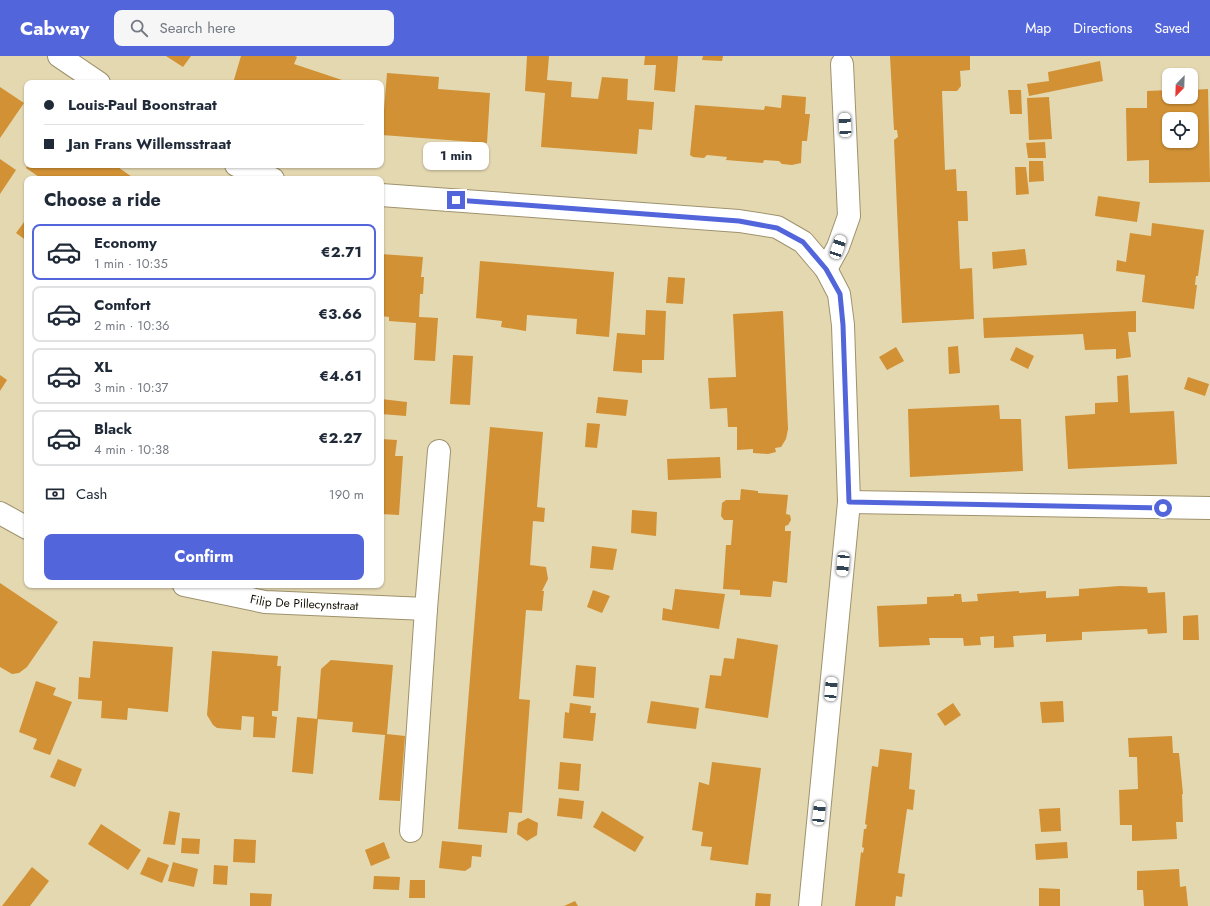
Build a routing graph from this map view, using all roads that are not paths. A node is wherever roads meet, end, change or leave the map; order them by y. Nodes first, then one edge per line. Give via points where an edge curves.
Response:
1 (59, 56) edge
2 (842, 64) dead end
3 (95, 80) edge
4 (244, 168) edge
5 (265, 176) edge
6 (384, 195) edge
7 (826, 269) junction
8 (439, 451) dead end
9 (849, 502) junction
10 (1210, 508) edge
11 (0, 513) edge
12 (24, 526) edge
13 (198, 588) edge
14 (426, 609) junction
15 (411, 831) dead end
16 (810, 906) edge

1 - 3 street
2 - 7 street via 849,216 838,247
4 - 5 street
6 - 7 street via 747,222 777,228 803,242
7 - 9 street via 840,294
8 - 14 street
9 - 10 street
9 - 16 street
11 - 12 street
13 - 14 street, Filip De Pillecynstraat via 265,602
14 - 15 street

